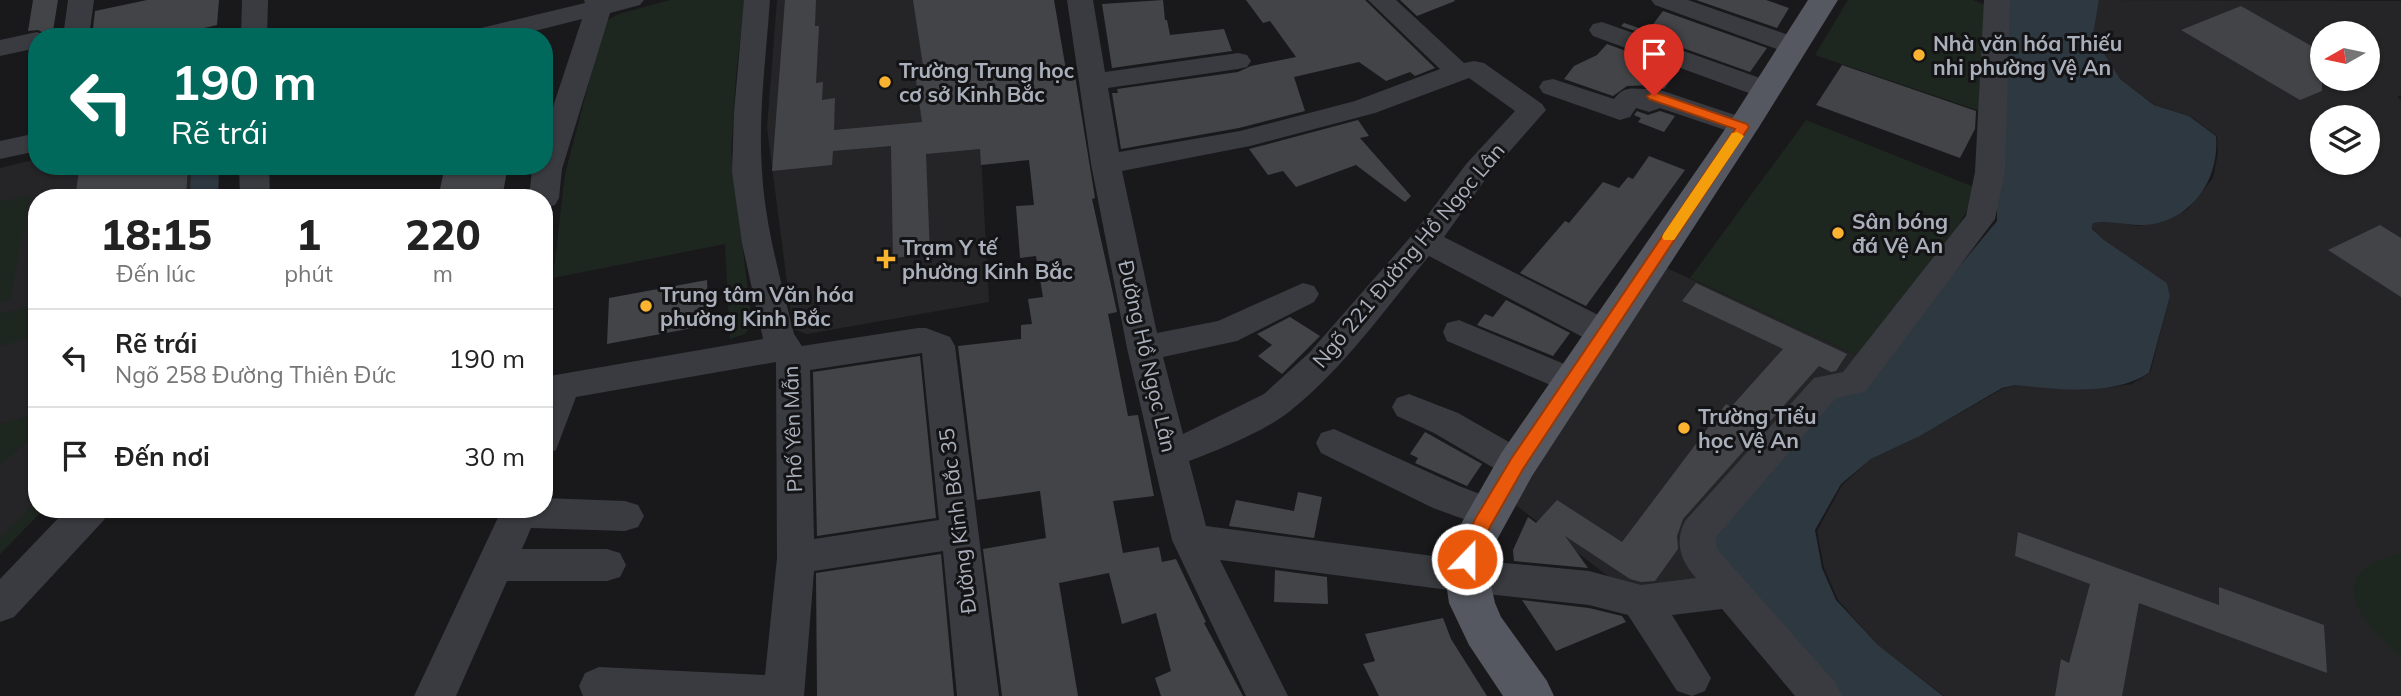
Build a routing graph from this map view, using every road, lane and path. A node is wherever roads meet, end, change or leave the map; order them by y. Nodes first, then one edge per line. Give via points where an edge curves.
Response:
1 (82, 0) edge
2 (255, 0) edge
3 (631, 0) edge
4 (757, 0) edge
5 (1080, 0) edge
6 (1381, 0) edge
7 (1664, 0) edge
8 (1715, 0) edge
9 (1997, 0) edge
10 (598, 4) edge
11 (1807, 25) edge
12 (71, 28) edge
13 (254, 28) edge
14 (511, 28) edge
15 (1602, 30) dead end
16 (28, 42) edge
17 (0, 48) edge
18 (1238, 61) dead end
19 (1458, 72) junction
20 (1091, 82) junction
21 (1766, 90) junction
22 (1543, 99) junction
23 (1743, 127) junction
24 (28, 144) edge
25 (0, 150) edge
26 (553, 150) edge
27 (1106, 164) junction
28 (1425, 241) junction
29 (1303, 294) dead end
30 (1459, 332) dead end
31 (1604, 333) junction
32 (1144, 348) junction
33 (788, 354) junction
34 (1574, 382) junction
35 (553, 388) edge
36 (1409, 407) dead end
37 (1334, 443) dead end
38 (1170, 453) junction
39 (1517, 464) junction
40 (553, 513) edge
41 (1488, 513) junction
42 (625, 516) dead end
43 (82, 518) edge
44 (517, 518) edge
45 (958, 533) junction
46 (1191, 540) junction
47 (796, 558) junction
48 (496, 565) junction
49 (607, 565) dead end
50 (1467, 576) junction
51 (1732, 591) junction
52 (1641, 602) junction
53 (0, 605) edge
54 (1691, 678) dead end
55 (599, 686) dead end
56 (783, 695) edge
57 (435, 696) edge
58 (978, 696) edge
59 (1267, 696) edge
60 (1530, 696) edge
61 (1821, 696) edge

1 - 12 street
2 - 13 street
3 - 10 street
4 - 33 street, Phố Yên Mẫn via 747,172 757,243 778,336
5 - 20 street, Đường Hồ Ngọc Lân
6 - 19 street
7 - 11 street
8 - 11 street
9 - 51 street via 1991,177 1980,219 1853,383 1826,387 1698,533 1702,558
10 - 14 street
10 - 26 street
11 - 21 main road
15 - 21 street
16 - 17 street
18 - 20 street
19 - 22 street via 1474,69
19 - 27 street via 1366,107 1240,140
20 - 27 street, Đường Hồ Ngọc Lân
21 - 23 main road
22 - 23 street via 1620,111 1631,96 1649,103 1654,96
22 - 28 street, Ngõ 221 Đường Hồ Ngọc Lân via 1477,170
23 - 31 main road
24 - 25 street
27 - 32 street, Đường Hồ Ngọc Lân
28 - 31 street
28 - 38 street, Ngõ 221 Đường Hồ Ngọc Lân via 1322,360 1276,403 1228,430
29 - 32 street via 1226,332
30 - 34 street
31 - 34 main road
32 - 38 street, Đường Hồ Ngọc Lân
33 - 35 street
33 - 45 street, Đường Kinh Bắc 35 via 918,340 938,346
33 - 47 street, Phố Yên Mẫn
34 - 39 main road
36 - 39 street
37 - 41 street
38 - 46 street, Đường Hồ Ngọc Lân
39 - 41 main road
40 - 42 street
41 - 50 main road via 1469,553
43 - 53 street
44 - 48 street
45 - 47 street
45 - 58 street, Đường Kinh Bắc 35
46 - 50 street
46 - 59 street, Đường Hồ Ngọc Lân
47 - 56 street, Phố Yên Mẫn
48 - 49 street
48 - 57 street
50 - 52 street via 1589,588
50 - 60 main road via 1472,603 1485,631
51 - 52 street
51 - 61 street
52 - 54 street
55 - 56 street

